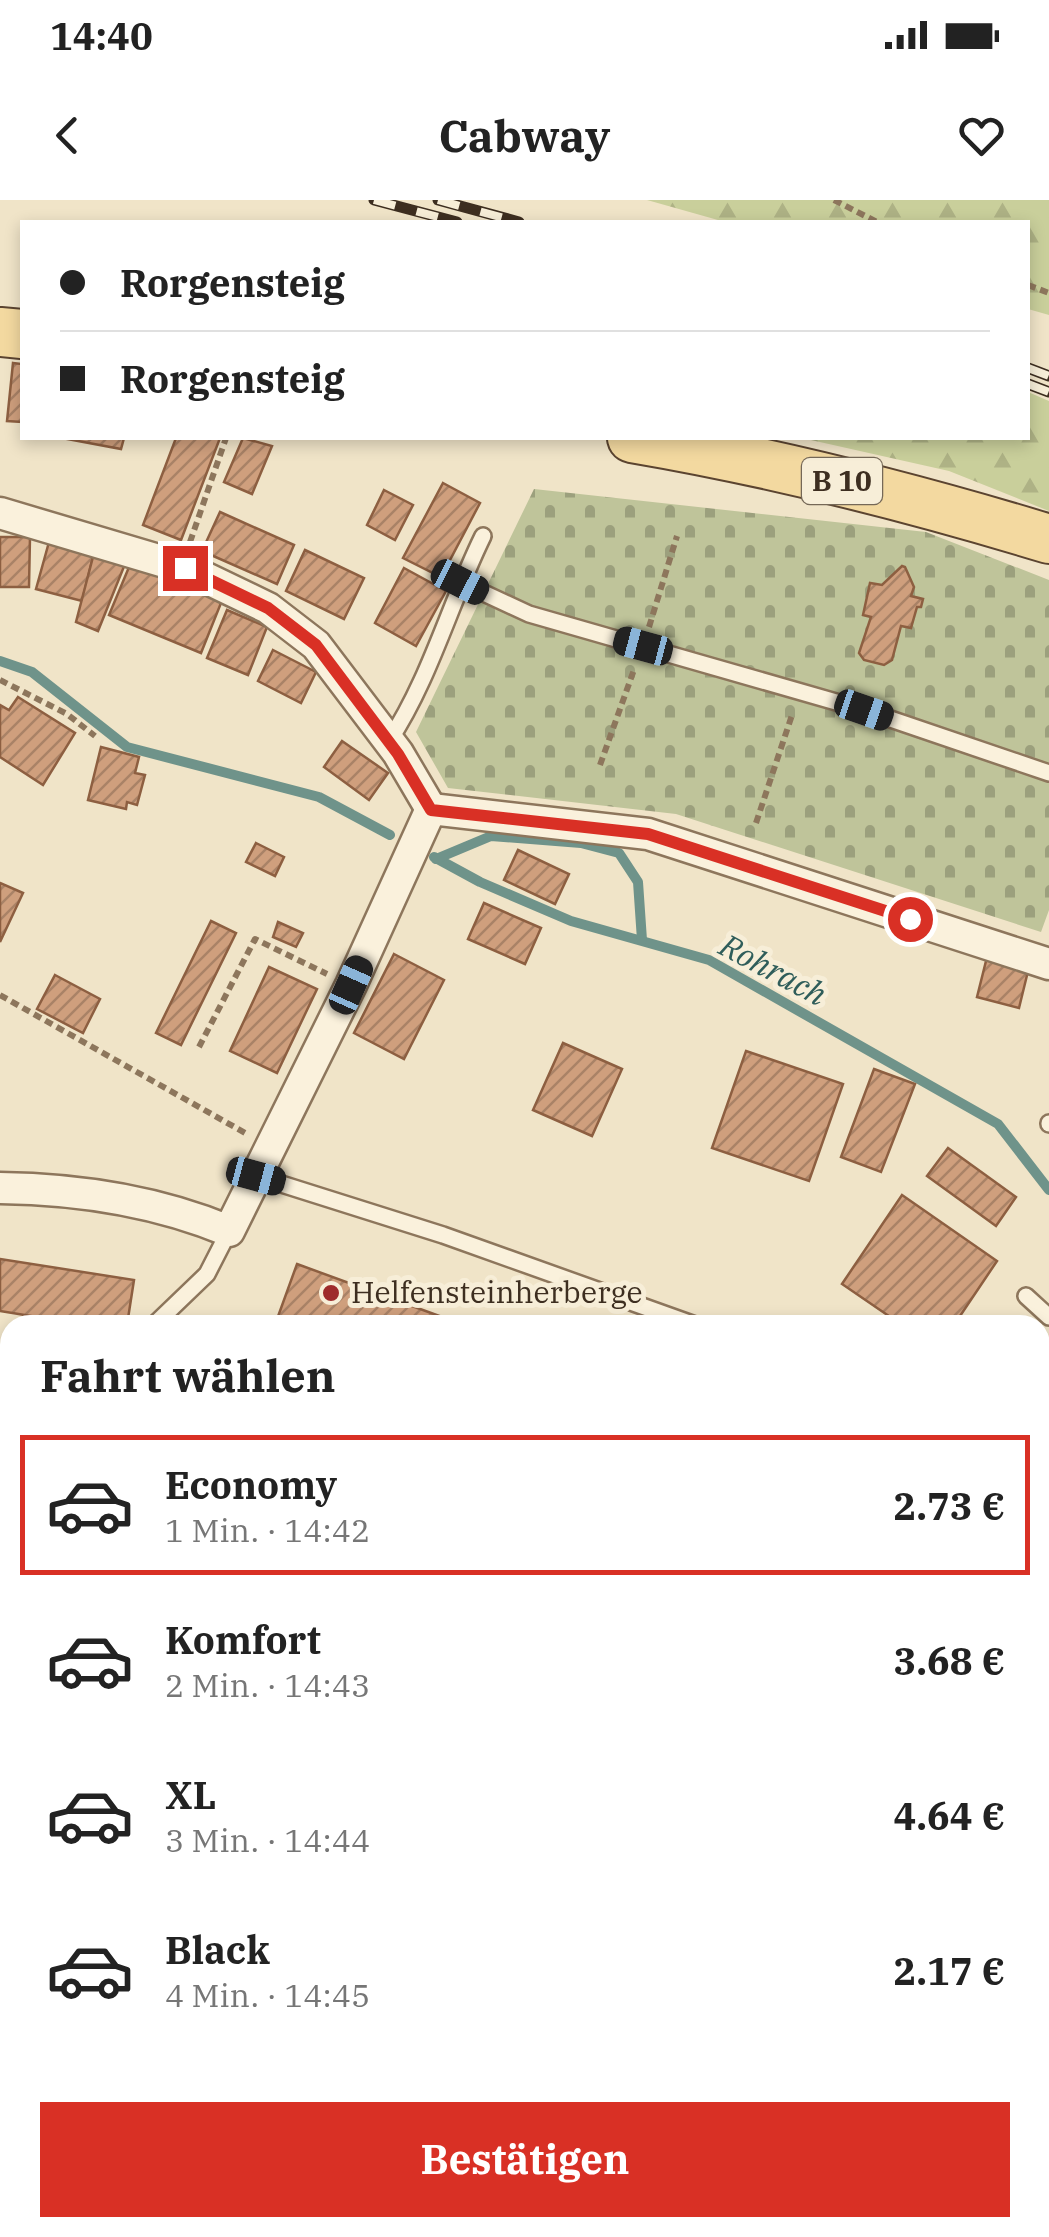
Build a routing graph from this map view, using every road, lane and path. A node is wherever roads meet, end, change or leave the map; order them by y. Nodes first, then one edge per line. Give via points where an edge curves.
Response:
1 (834, 200) edge
2 (873, 220) edge
3 (225, 440) edge
4 (642, 440) edge
5 (0, 513) edge
6 (483, 536) dead end
7 (1049, 539) edge
8 (181, 567) junction
9 (460, 582) junction
10 (0, 680) edge
11 (800, 691) junction
12 (94, 736) dead end
13 (389, 742) junction
14 (1049, 773) edge
15 (431, 810) junction
16 (756, 823) dead end
17 (1049, 964) edge
18 (351, 985) junction
19 (0, 996) edge
20 (199, 1047) dead end
21 (270, 1147) junction
22 (256, 1176) junction
23 (0, 1188) edge
24 (228, 1231) junction
25 (1026, 1296) dead end
26 (164, 1315) edge
27 (667, 1315) edge
28 (1047, 1315) edge

1 - 2 path
3 - 8 path
4 - 7 main road, B 10 via 826,476
5 - 8 street
6 - 9 lane
8 - 13 street via 268,608 316,645
9 - 11 lane via 529,614
9 - 13 lane
10 - 12 path via 67,714
11 - 14 lane
11 - 16 path
13 - 15 street
15 - 17 street via 648,834
15 - 18 street
18 - 20 path via 256,938
18 - 21 street
19 - 21 path
21 - 22 street
22 - 24 street
22 - 27 lane
23 - 24 street via 54,1189 142,1204
24 - 26 lane via 207,1274
25 - 28 lane

